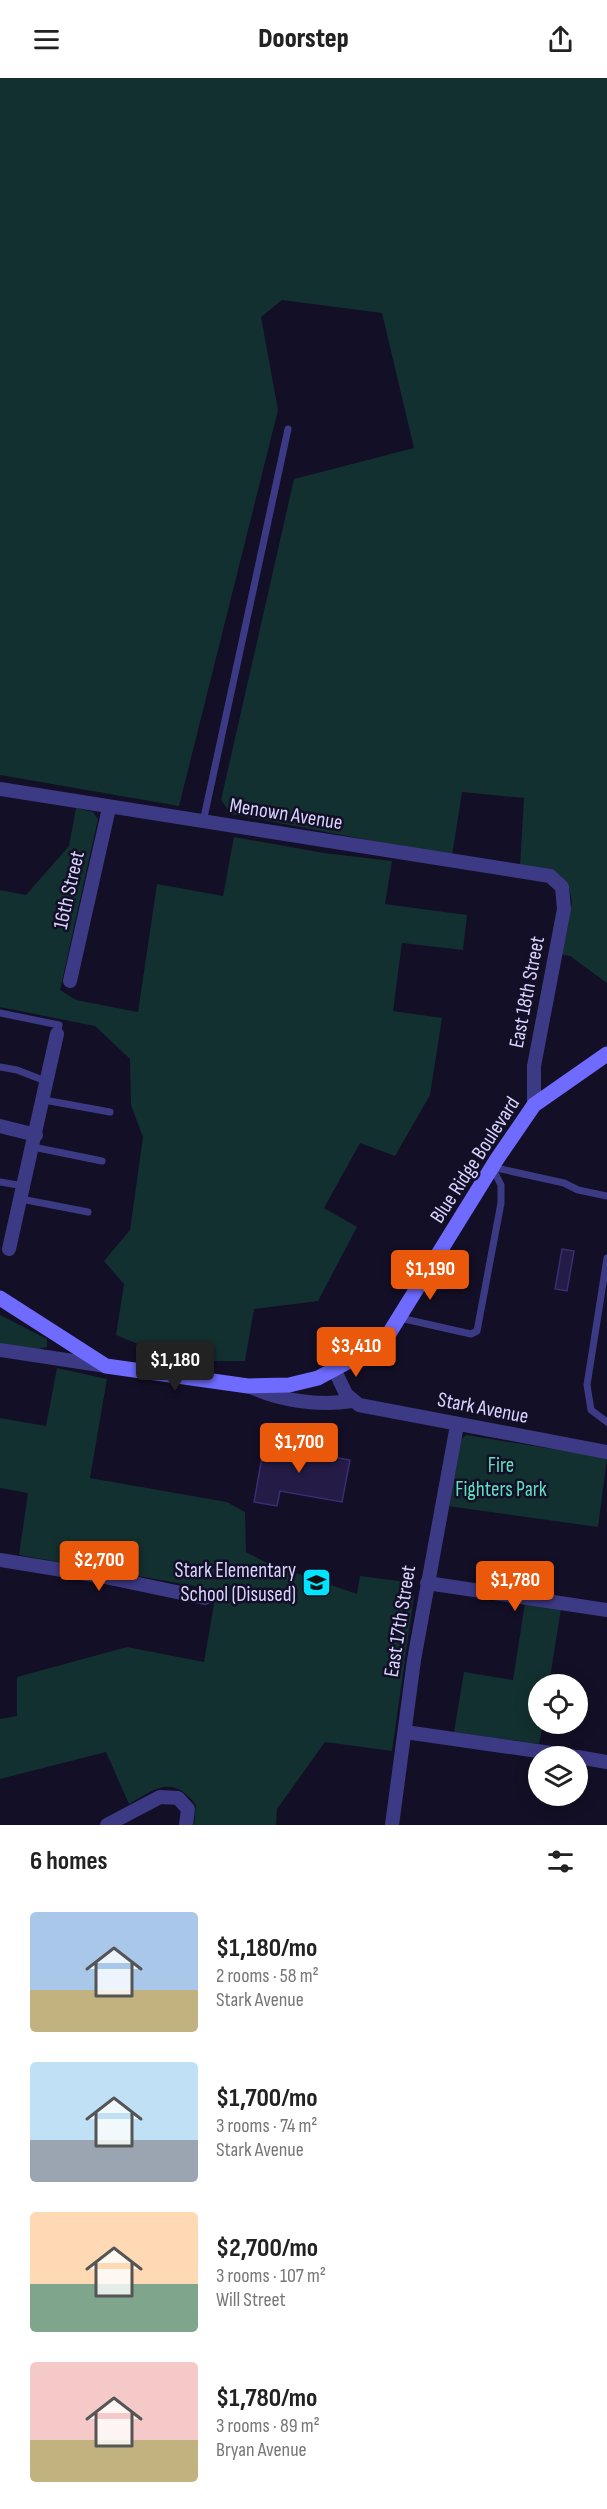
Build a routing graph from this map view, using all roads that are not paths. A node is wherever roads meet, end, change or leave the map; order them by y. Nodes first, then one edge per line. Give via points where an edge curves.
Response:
1 (288, 429) dead end
2 (0, 789) edge
3 (109, 808) junction
4 (203, 822) junction
5 (562, 887) joint
6 (70, 981) dead end
7 (0, 1013) edge
8 (57, 1034) joint
9 (607, 1054) edge
10 (0, 1066) edge
11 (48, 1082) junction
12 (44, 1100) junction
13 (534, 1106) junction
14 (110, 1112) dead end
15 (0, 1126) edge
16 (35, 1141) junction
17 (102, 1161) dead end
18 (492, 1167) junction
19 (0, 1182) edge
20 (22, 1193) junction
21 (607, 1196) edge
22 (88, 1212) dead end
23 (9, 1249) dead end
24 (607, 1258) edge
25 (0, 1298) edge
26 (400, 1318) junction
27 (0, 1350) edge
28 (106, 1366) junction
29 (335, 1371) junction
30 (248, 1386) junction
31 (352, 1401) junction
32 (607, 1422) edge
33 (457, 1425) junction
34 (607, 1452) edge
35 (0, 1560) edge
36 (427, 1582) junction
37 (205, 1598) dead end
38 (607, 1610) edge
39 (405, 1732) junction
40 (528, 1750) edge
41 (588, 1759) edge
42 (607, 1762) edge
43 (107, 1825) edge
44 (186, 1825) edge
45 (392, 1825) edge

1 - 4 lane
2 - 3 street, Menown Avenue
3 - 4 street, Menown Avenue
3 - 6 street, 16th Street
4 - 5 street, Menown Avenue via 550,876
5 - 13 street, East 18th Street via 564,909 534,1066
7 - 8 lane via 59,1024
8 - 11 street
9 - 13 main road, Blue Ridge Boulevard
10 - 11 lane
11 - 12 street
12 - 14 lane
12 - 16 street
13 - 18 main road, Blue Ridge Boulevard
15 - 16 street
16 - 17 lane
16 - 20 street
18 - 21 lane
18 - 26 main road, Blue Ridge Boulevard
18 - 26 lane via 501,1185 501,1203 477,1331 471,1334
19 - 20 lane
20 - 22 lane
20 - 23 street
24 - 32 lane via 587,1385 591,1410
25 - 28 main road
26 - 29 main road, Blue Ridge Boulevard via 369,1351
27 - 28 street, Stark Avenue
28 - 30 main road, Stark Avenue
29 - 30 main road, Blue Ridge Boulevard via 289,1385
29 - 31 street
30 - 31 street, Stark Avenue via 268,1395 333,1404
31 - 33 street, Stark Avenue
33 - 34 street, Stark Avenue
33 - 36 street, East 17th Street
35 - 37 street
36 - 38 street
36 - 39 street, East 17th Street
39 - 40 street
39 - 45 street, East 17th Street
41 - 42 street
43 - 44 street via 160,1797 178,1798 188,1809

